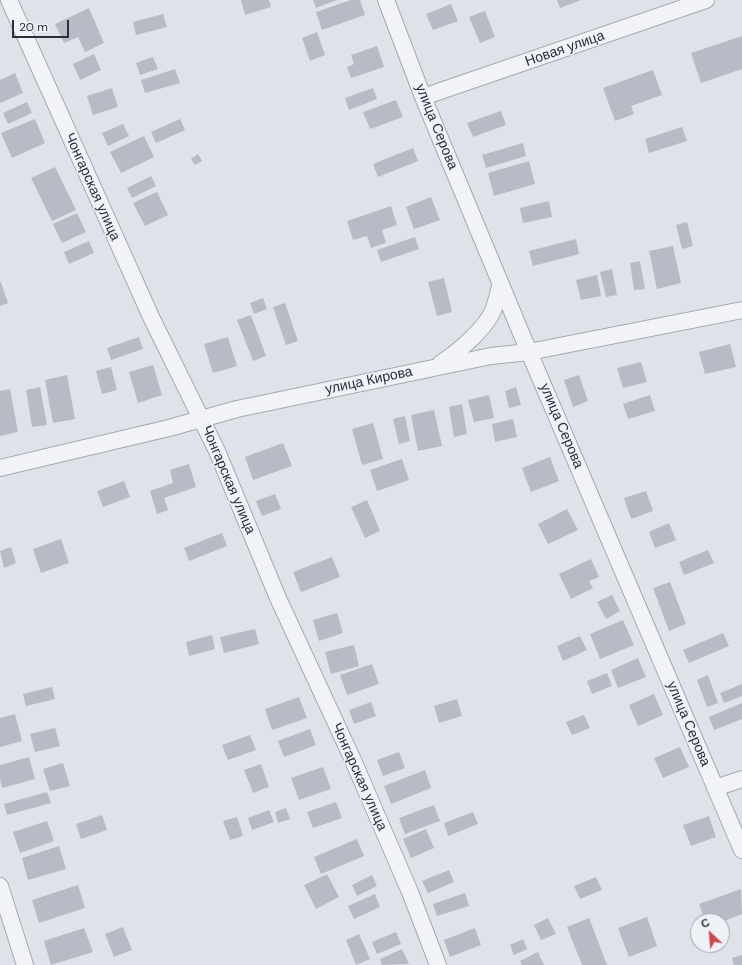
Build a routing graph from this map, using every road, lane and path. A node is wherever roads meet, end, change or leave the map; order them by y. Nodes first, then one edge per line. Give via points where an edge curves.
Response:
1 (9, 0) edge
2 (386, 0) edge
3 (706, 0) edge
4 (423, 97) junction
5 (501, 284) junction
6 (742, 310) edge
7 (530, 352) junction
8 (434, 368) junction
9 (202, 418) junction
10 (0, 468) edge
11 (742, 779) edge
12 (715, 788) junction
13 (742, 850) edge
14 (0, 886) edge
15 (24, 965) edge
16 (438, 965) edge

1 - 9 street, Чонгарская улица via 152,319
2 - 4 street, улица Серова
3 - 4 street, Новая улица
4 - 5 street, улица Серова
5 - 7 street, улица Серова
5 - 8 street via 492,312 482,325 456,353
6 - 7 street, улица Кирова
7 - 8 street, улица Кирова via 491,356
7 - 12 street, улица Серова
8 - 9 street, улица Кирова
9 - 10 street, улица Кирова
9 - 16 street, Чонгарская улица via 278,598 410,892
11 - 12 street
12 - 13 street, улица Серова
14 - 15 street

